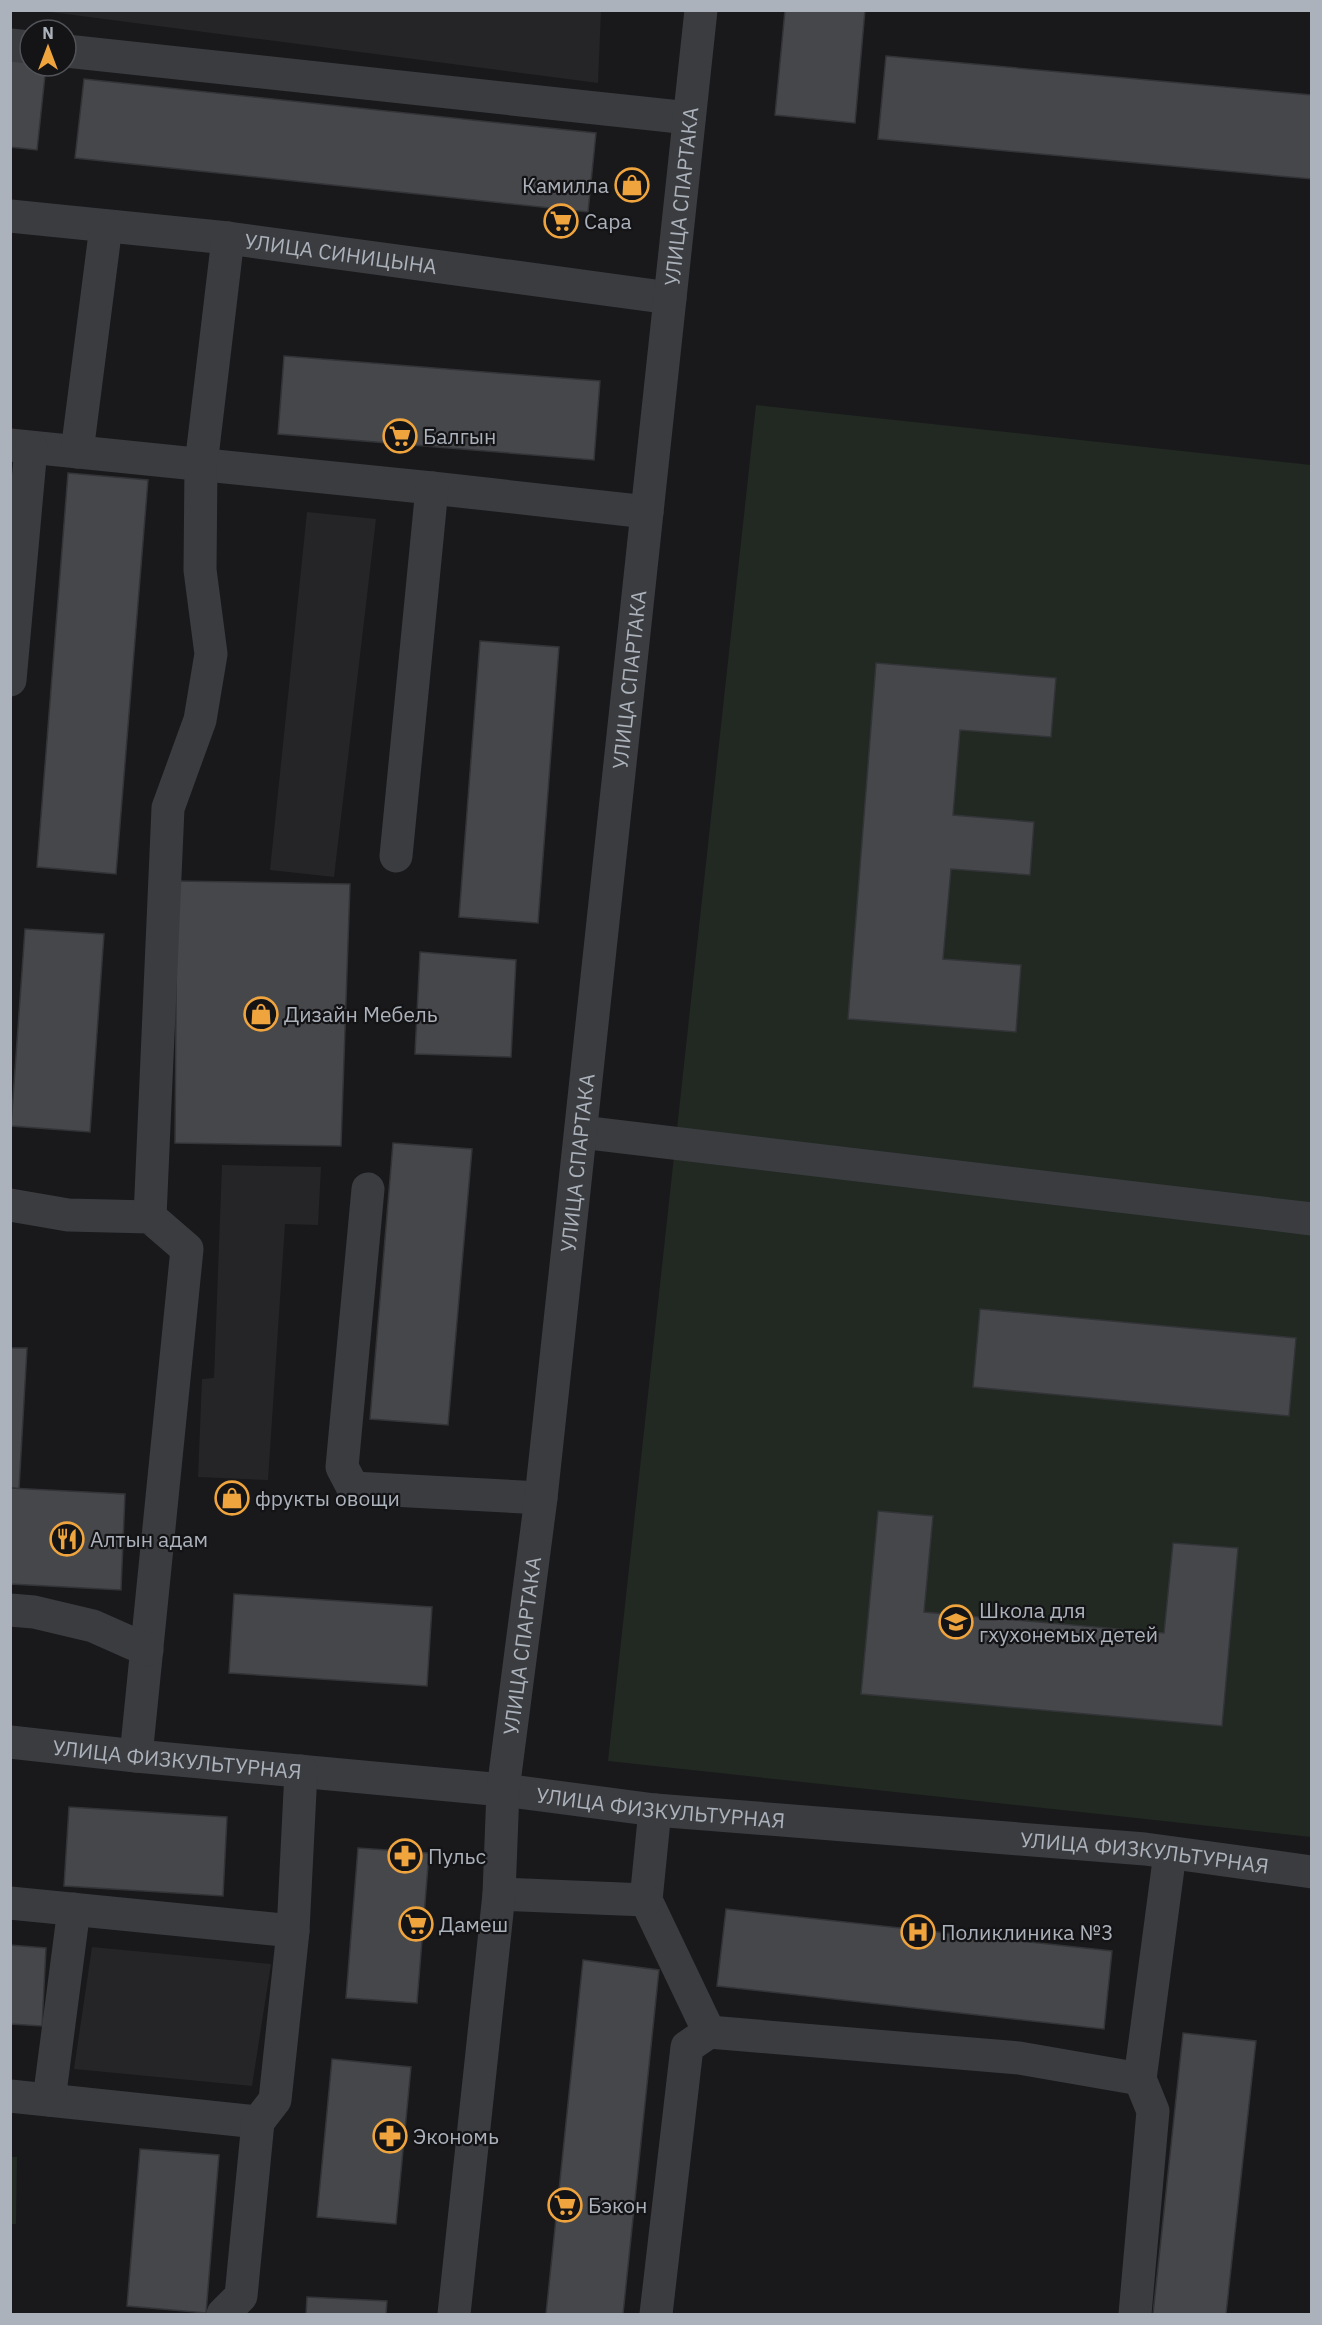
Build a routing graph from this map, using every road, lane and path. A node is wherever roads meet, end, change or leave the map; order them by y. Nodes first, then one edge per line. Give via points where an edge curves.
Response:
1 (701, 10) edge
2 (78, 52) edge
3 (689, 118) junction
4 (10, 216) edge
5 (106, 226) junction
6 (228, 238) junction
7 (670, 298) junction
8 (21, 447) edge
9 (77, 452) junction
10 (201, 465) junction
11 (432, 488) junction
12 (647, 512) junction
13 (10, 680) edge
14 (396, 856) dead end
15 (581, 1131) junction
16 (368, 1189) dead end
17 (10, 1205) edge
18 (150, 1217) junction
19 (1311, 1219) edge
20 (541, 1498) junction
21 (10, 1610) edge
22 (147, 1650) junction
23 (10, 1742) edge
24 (136, 1756) junction
25 (301, 1771) junction
26 (503, 1790) junction
27 (655, 1810) junction
28 (1170, 1853) junction
29 (1311, 1872) edge
30 (499, 1894) junction
31 (646, 1900) junction
32 (10, 1903) edge
33 (74, 1909) junction
34 (293, 1931) junction
35 (709, 2032) junction
36 (1140, 2079) junction
37 (10, 2096) edge
38 (49, 2100) junction
39 (258, 2122) junction
40 (223, 2314) edge
41 (454, 2314) edge
42 (656, 2314) edge
43 (1135, 2314) edge

1 - 3 street, УЛИЦА СПАРТАКА
2 - 3 street
3 - 7 street, УЛИЦА СПАРТАКА
4 - 5 street, УЛИЦА СИНИЦЫНА
5 - 6 street, УЛИЦА СИНИЦЫНА
5 - 9 street
6 - 7 street, УЛИЦА СИНИЦЫНА
6 - 10 street
7 - 12 street, УЛИЦА СПАРТАКА
8 - 9 street
8 - 13 street
9 - 10 street
10 - 11 street
10 - 18 street via 200,570 211,654 200,720 168,808
11 - 12 street
11 - 14 street
12 - 15 street, УЛИЦА СПАРТАКА
15 - 19 street
15 - 20 street, УЛИЦА СПАРТАКА
16 - 20 street via 342,1467 353,1488
17 - 18 street via 68,1215
18 - 22 street via 187,1249
20 - 26 street, УЛИЦА СПАРТАКА
21 - 22 street via 93,1626
22 - 24 street
23 - 24 street, УЛИЦА ФИЗКУЛЬТУРНАЯ
24 - 25 street, УЛИЦА ФИЗКУЛЬТУРНАЯ
25 - 26 street, УЛИЦА ФИЗКУЛЬТУРНАЯ
25 - 34 street
26 - 27 street, УЛИЦА ФИЗКУЛЬТУРНАЯ
26 - 30 street, УЛИЦА СПАРТАКА
27 - 28 street, УЛИЦА ФИЗКУЛЬТУРНАЯ
27 - 31 street
28 - 29 street, УЛИЦА ФИЗКУЛЬТУРНАЯ
28 - 36 street
30 - 31 street
30 - 41 street, УЛИЦА СПАРТАКА
31 - 35 street
32 - 33 street
33 - 34 street
33 - 38 street
34 - 39 street via 275,2100
35 - 36 street via 1019,2058
35 - 42 street via 687,2047
36 - 43 street via 1153,2111
37 - 38 street
38 - 39 street
39 - 40 street via 241,2296

